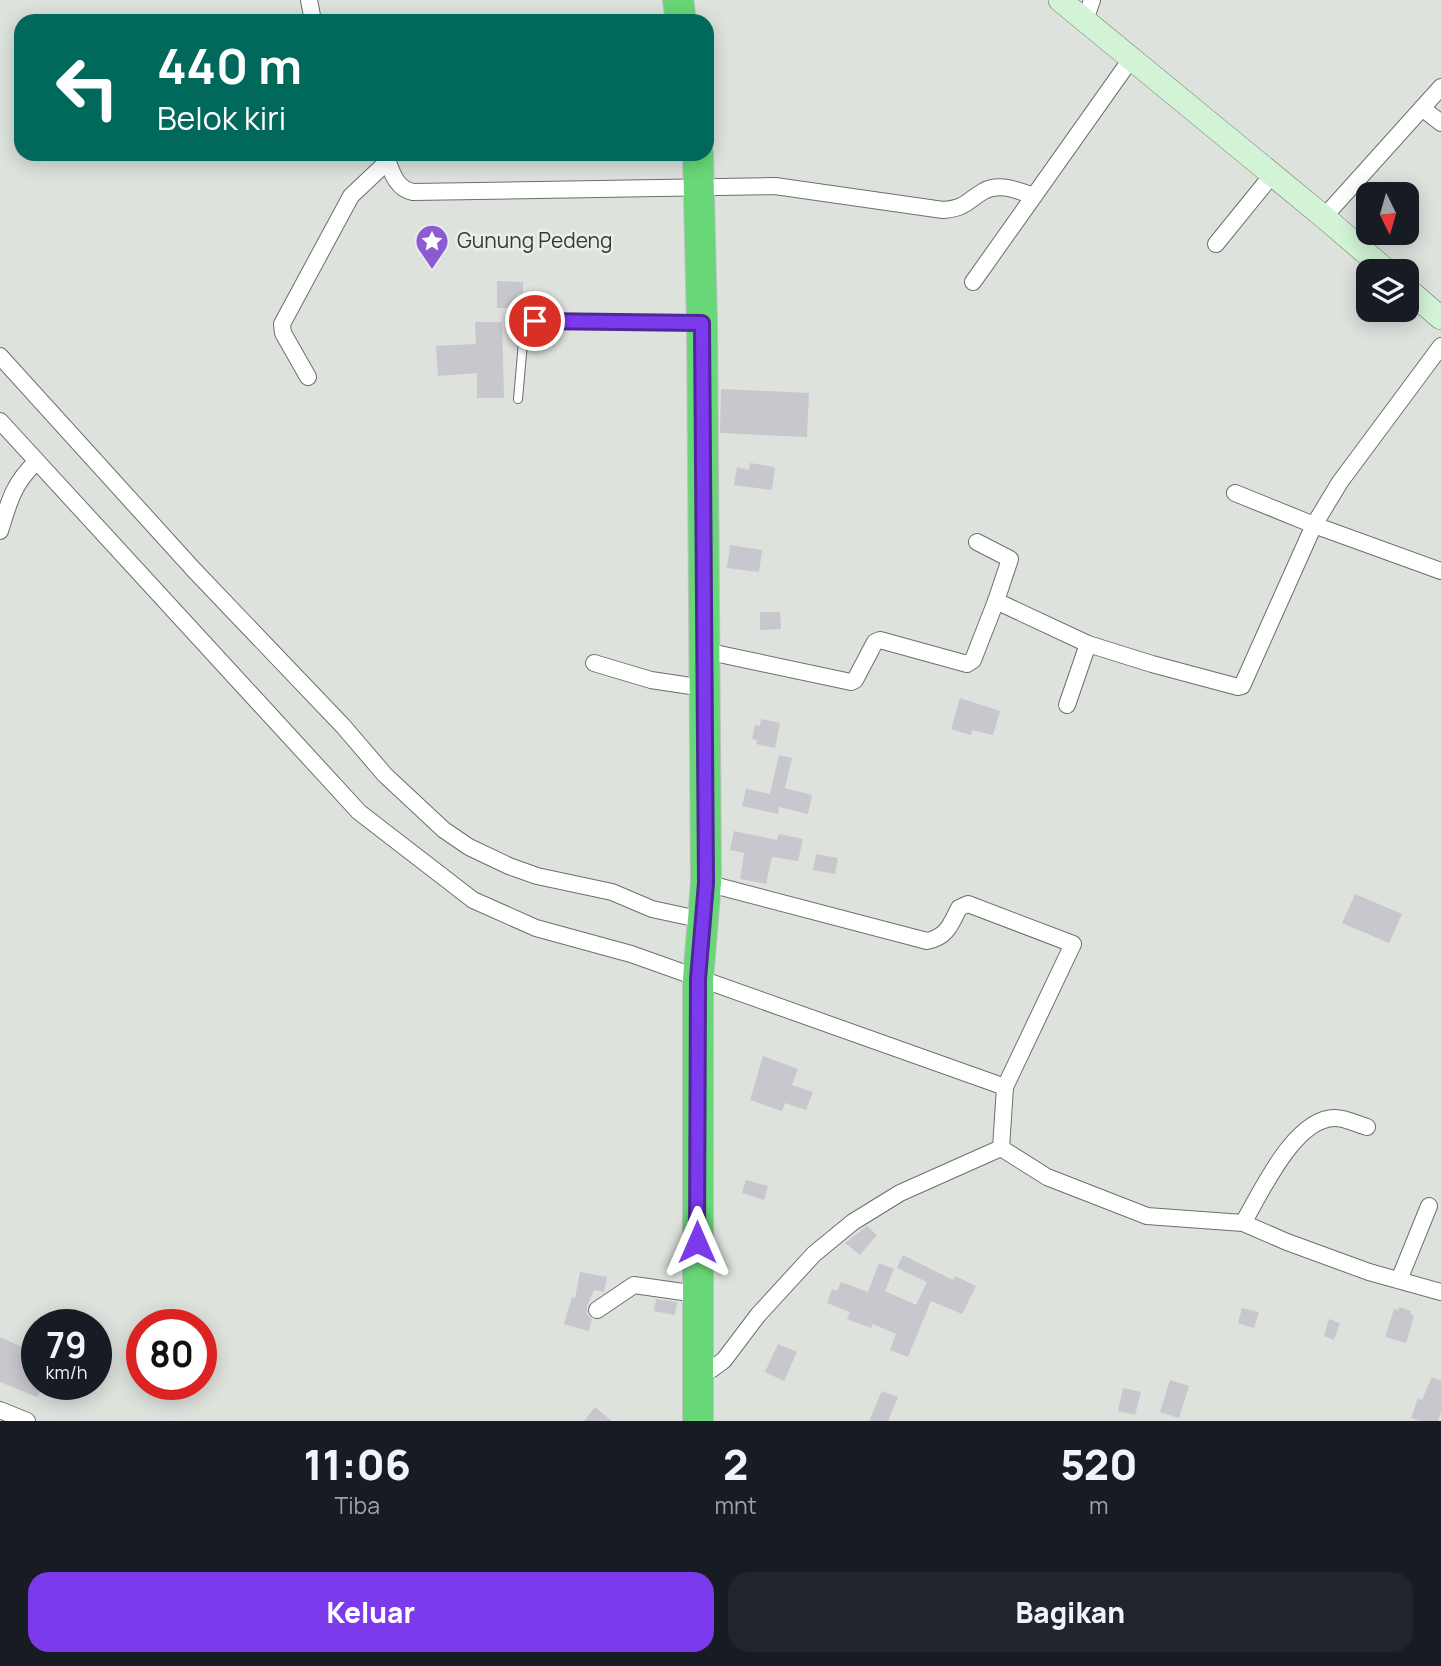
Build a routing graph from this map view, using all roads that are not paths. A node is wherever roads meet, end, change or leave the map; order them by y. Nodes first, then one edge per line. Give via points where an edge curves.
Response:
1 (1060, 0) edge
2 (1089, 10) edge
3 (1132, 59) junction
4 (1441, 88) edge
5 (1422, 108) junction
6 (1441, 122) edge
7 (383, 161) edge
8 (388, 161) edge
9 (698, 161) edge
10 (1272, 174) junction
11 (700, 189) junction
12 (1034, 195) junction
13 (1324, 217) junction
14 (1216, 244) dead end
15 (1373, 259) edge
16 (973, 282) dead end
17 (1419, 299) edge
18 (1441, 318) edge
19 (702, 323) junction
20 (1441, 346) edge
21 (0, 356) edge
22 (308, 377) dead end
23 (518, 399) dead end
24 (0, 421) edge
25 (36, 462) junction
26 (1235, 493) dead end
27 (1314, 525) junction
28 (0, 531) edge
29 (978, 542) dead end
30 (1441, 571) edge
31 (996, 601) junction
32 (1088, 644) junction
33 (705, 651) junction
34 (594, 663) dead end
35 (704, 688) junction
36 (1067, 705) dead end
37 (706, 883) junction
38 (703, 920) junction
39 (698, 979) junction
40 (1005, 1087) junction
41 (1367, 1128) dead end
42 (1001, 1148) junction
43 (1429, 1206) dead end
44 (1243, 1223) junction
45 (1399, 1280) junction
46 (1441, 1292) edge
47 (697, 1294) junction
48 (597, 1310) dead end
49 (699, 1373) junction
50 (0, 1410) edge
51 (27, 1421) edge
52 (698, 1421) edge

1 - 2 main road
2 - 3 main road
3 - 10 main road
3 - 12 street
4 - 5 street
5 - 6 street
5 - 13 street
7 - 22 street via 351,196 282,324
8 - 11 street via 402,188 412,192
9 - 11 highway
10 - 13 main road
10 - 14 street
11 - 12 street via 775,186 943,210 966,205 990,188
11 - 19 highway
12 - 16 street
13 - 15 main road
17 - 18 main road
19 - 23 lane via 530,323 524,331
19 - 33 highway
20 - 27 street via 1340,482
21 - 38 street via 385,775 444,830 469,847 537,876 612,892 652,909
24 - 25 street
25 - 28 street via 12,493
25 - 39 street via 359,812 473,900 536,928 631,954
26 - 27 street
27 - 30 street
27 - 32 street via 1242,686
29 - 31 street via 1010,558
31 - 32 street
31 - 33 street via 973,660 967,664 880,640 851,682
32 - 36 street
33 - 35 highway
34 - 35 street via 650,680
35 - 37 highway
37 - 38 highway
37 - 40 street via 927,940 946,933 959,908 968,904 1073,944
38 - 39 highway
39 - 40 street
39 - 47 highway
40 - 42 street
41 - 44 street via 1333,1118 1306,1131 1284,1153
42 - 44 street via 1047,1177 1147,1216
42 - 49 street via 900,1193 853,1222 814,1254 724,1360
43 - 45 street
44 - 45 street
45 - 46 street
47 - 48 street via 634,1284
47 - 49 highway
49 - 52 highway
50 - 51 street

